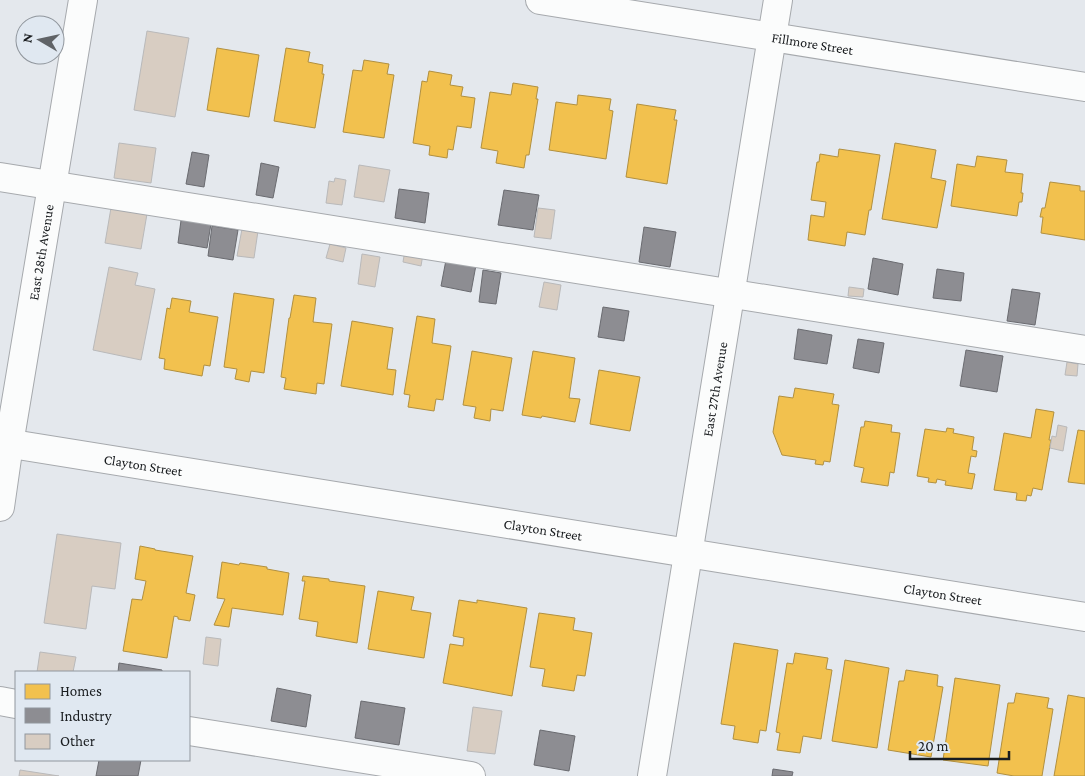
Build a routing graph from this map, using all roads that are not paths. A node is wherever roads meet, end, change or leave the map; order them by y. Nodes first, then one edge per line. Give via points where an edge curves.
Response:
1 (83, 0) edge
2 (540, 0) edge
3 (778, 0) edge
4 (773, 37) junction
5 (1085, 87) edge
6 (0, 177) edge
7 (52, 185) junction
8 (730, 294) junction
9 (1085, 350) edge
10 (5, 443) edge
11 (0, 507) edge
12 (689, 553) junction
13 (1085, 617) edge
14 (0, 701) edge
15 (15, 704) edge
16 (190, 731) edge
17 (471, 776) edge
18 (652, 776) edge

1 - 7 street, East 28th Avenue
2 - 4 street, Fillmore Street
3 - 4 street, East 27th Avenue
4 - 5 street, Fillmore Street
4 - 8 street, East 27th Avenue
6 - 7 street
7 - 8 street
7 - 10 street, East 28th Avenue
8 - 9 street
8 - 12 street, East 27th Avenue
10 - 11 street, East 28th Avenue
10 - 12 street, Clayton Street
12 - 13 street, Clayton Street
12 - 18 street, East 27th Avenue
14 - 15 street
16 - 17 street

